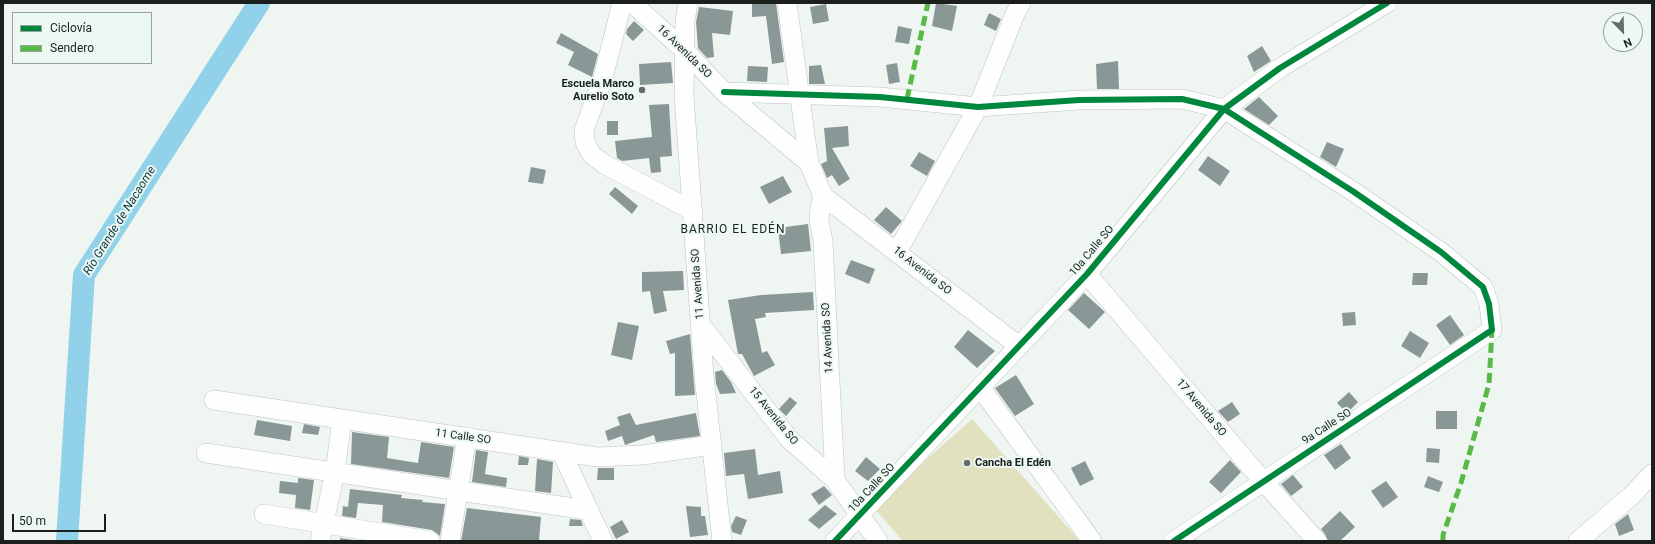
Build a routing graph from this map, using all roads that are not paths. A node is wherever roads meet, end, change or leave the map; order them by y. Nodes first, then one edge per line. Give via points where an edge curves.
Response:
1 (622, 3) edge
2 (632, 3) edge
3 (688, 3) edge
4 (788, 3) edge
5 (1022, 3) edge
6 (1387, 3) edge
7 (685, 51) junction
8 (724, 92) junction
9 (801, 94) junction
10 (978, 107) junction
11 (1224, 109) junction
12 (809, 163) junction
13 (823, 196) junction
14 (693, 211) junction
15 (898, 252) junction
16 (1087, 274) junction
17 (701, 325) junction
18 (1020, 346) junction
19 (980, 388) junction
20 (214, 400) dead end
21 (342, 419) junction
22 (467, 437) junction
23 (712, 445) junction
24 (561, 451) junction
25 (206, 453) dead end
26 (334, 472) junction
27 (1652, 474) edge
28 (835, 480) junction
29 (1263, 481) junction
30 (457, 490) junction
31 (587, 510) junction
32 (264, 514) dead end
33 (860, 515) junction
34 (323, 532) edge
35 (1600, 532) edge
36 (841, 538) edge
37 (430, 541) edge
38 (450, 541) edge
39 (603, 541) edge
40 (722, 541) edge
41 (878, 541) edge
42 (1092, 541) edge
43 (1174, 541) edge
44 (1317, 541) edge
45 (1578, 541) edge

1 - 14 street via 603,78 584,130 584,142 592,155 604,164
2 - 7 street, 16 Avenida SO
3 - 7 street, 11 Avenida SO
4 - 9 street
5 - 10 street via 1015,14
6 - 11 street, 10a Calle SO via 1280,68
7 - 8 street, 16 Avenida SO
7 - 14 street, 11 Avenida SO via 684,95
8 - 9 street
8 - 12 street, 16 Avenida SO
9 - 10 street via 880,97
9 - 12 street
10 - 11 street via 1079,100 1182,99
10 - 15 street
11 - 16 street, 10a Calle SO
11 - 29 street, 9a Calle SO via 1354,192 1441,252 1483,287 1490,304 1492,330
12 - 13 street
13 - 15 street, 16 Avenida SO
13 - 28 street, 14 Avenida SO via 819,221 823,241
14 - 17 street, 11 Avenida SO
15 - 18 street, 16 Avenida SO
16 - 18 street, 10a Calle SO
16 - 29 street, 17 Avenida SO
17 - 23 street, 11 Avenida SO
17 - 28 street, 15 Avenida SO via 789,439
18 - 19 street, 10a Calle SO
19 - 33 street, 10a Calle SO
19 - 42 street
20 - 21 street, 11 Calle SO
21 - 22 street, 11 Calle SO
21 - 26 street
22 - 24 street, 11 Calle SO
22 - 30 street
23 - 24 street, 11 Calle SO via 643,455 598,457
23 - 40 street, 11 Avenida SO
24 - 31 street
25 - 26 street
26 - 30 street
26 - 34 street
27 - 35 street
28 - 33 street, 15 Avenida SO
29 - 43 street, 9a Calle SO
29 - 44 street, 17 Avenida SO
30 - 31 street
30 - 38 street
31 - 39 street
32 - 34 street
33 - 36 street, 10a Calle SO
33 - 41 street, 15 Avenida SO
34 - 37 street
35 - 45 street

